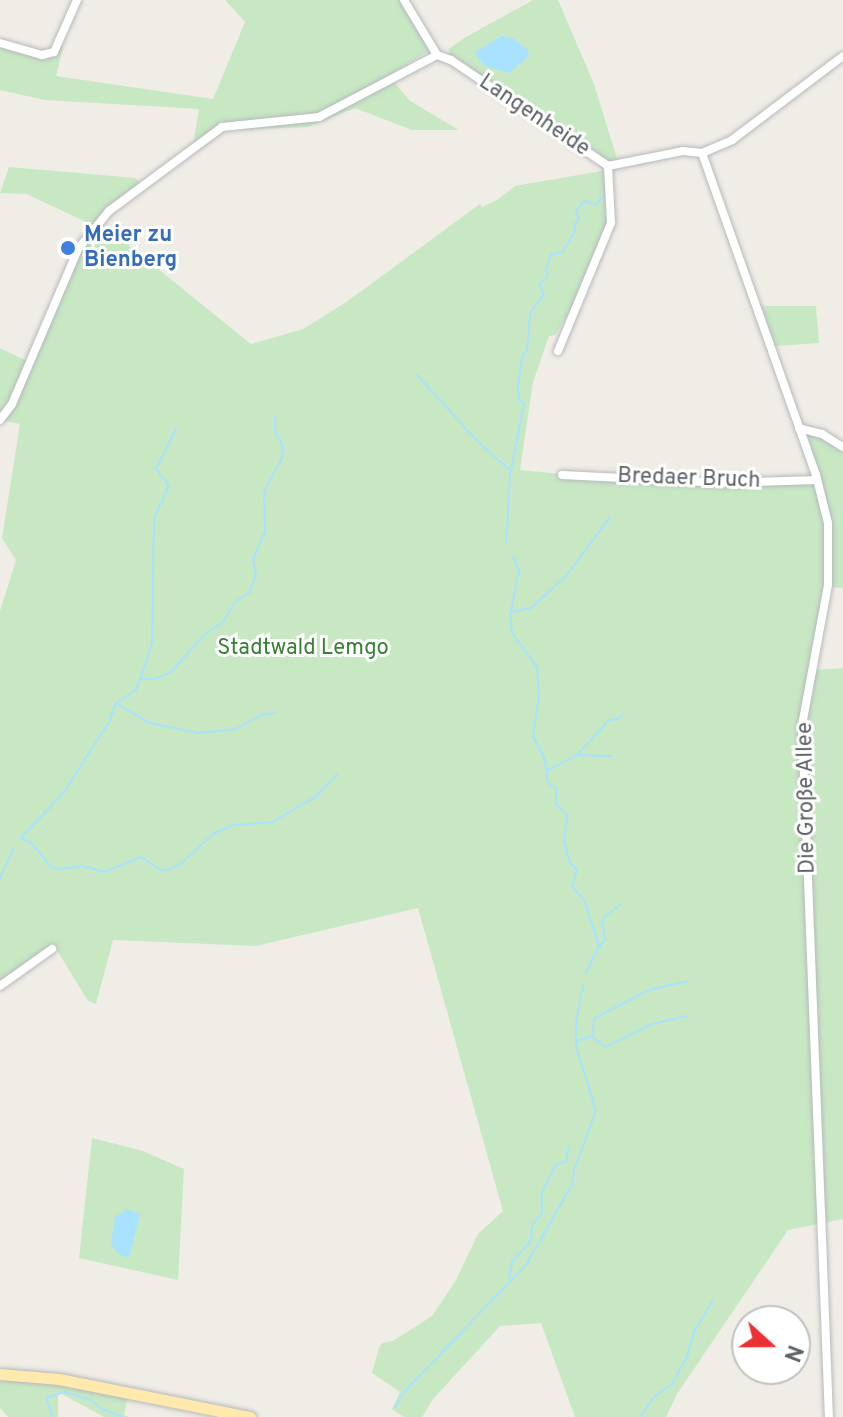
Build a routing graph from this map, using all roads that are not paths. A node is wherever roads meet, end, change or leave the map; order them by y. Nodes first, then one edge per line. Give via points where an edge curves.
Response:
1 (77, 0) edge
2 (404, 0) edge
3 (0, 43) edge
4 (437, 55) junction
5 (843, 56) edge
6 (702, 153) junction
7 (608, 166) junction
8 (558, 351) dead end
9 (0, 420) edge
10 (799, 428) junction
11 (843, 447) edge
12 (562, 475) dead end
13 (817, 480) junction
14 (52, 949) dead end
15 (0, 986) edge
16 (0, 1374) edge
17 (250, 1417) edge
18 (829, 1417) edge

1 - 3 street via 54,52 42,55
2 - 4 street
4 - 7 street, Langenheide
4 - 9 street via 319,117 222,127 109,211 78,249 12,404
5 - 6 street, Langenheide via 732,140
6 - 7 street, Langenheide via 683,151
6 - 10 street, Die Große Allee
7 - 8 street via 611,223
10 - 11 street
10 - 13 street, Die Große Allee
12 - 13 street, Bredaer Bruch via 722,483
13 - 18 street, Die Große Allee via 828,523 828,585 802,725
14 - 15 street
16 - 17 main road via 95,1385

